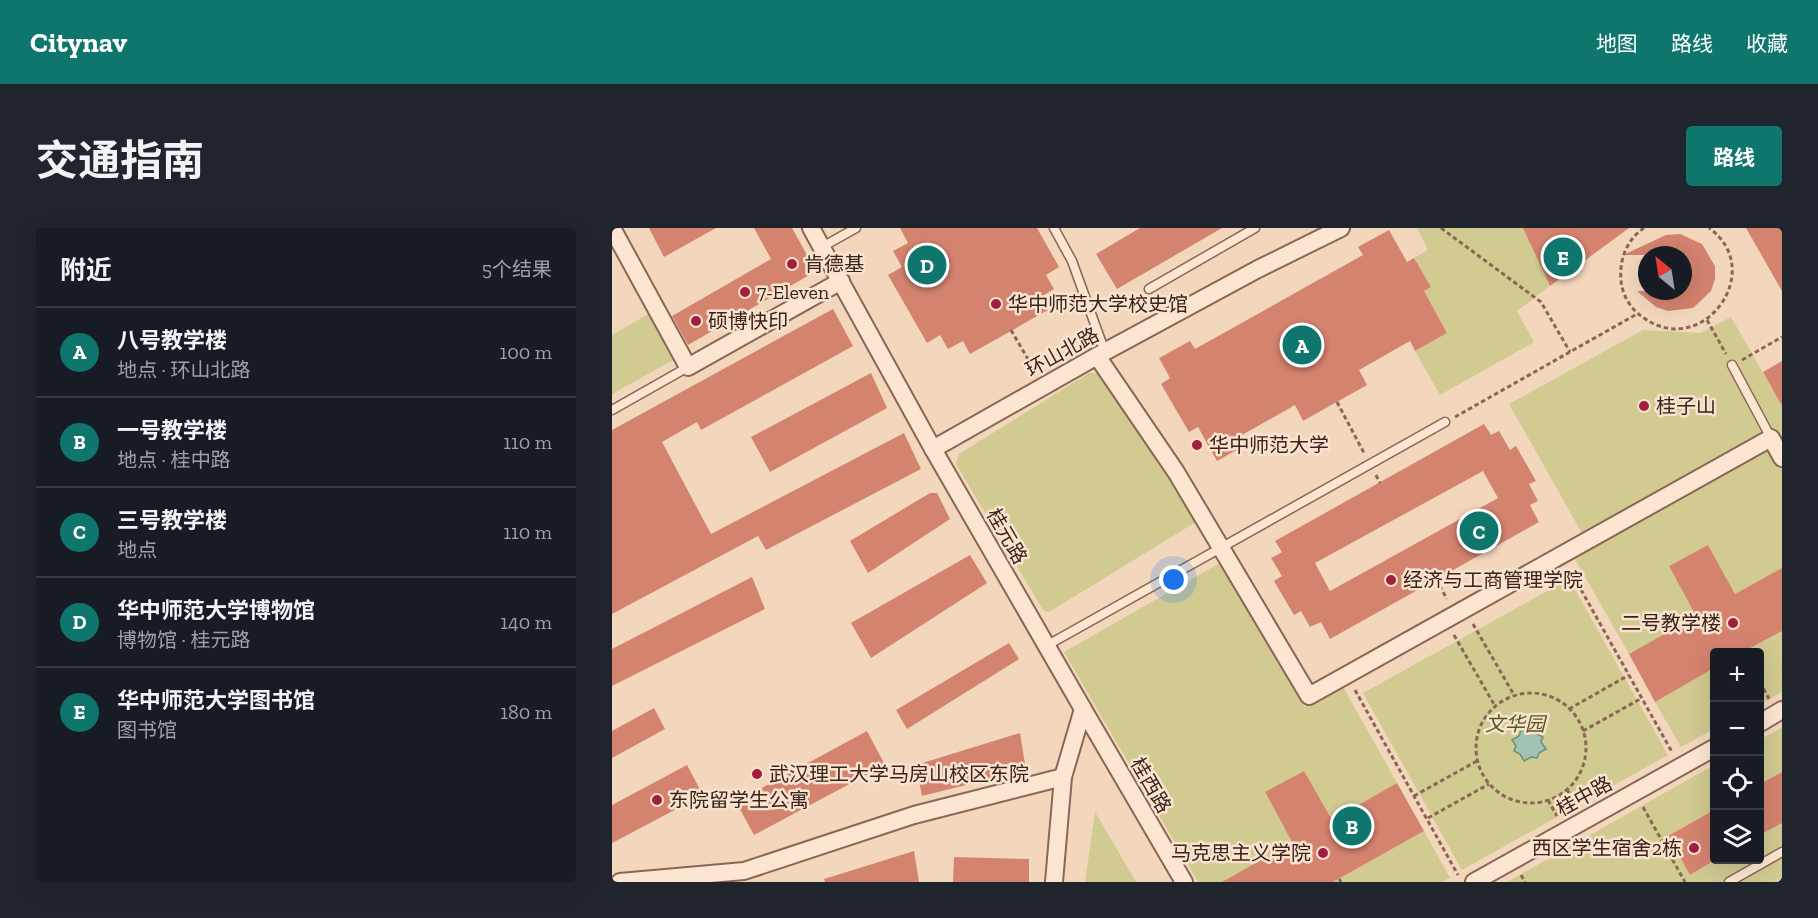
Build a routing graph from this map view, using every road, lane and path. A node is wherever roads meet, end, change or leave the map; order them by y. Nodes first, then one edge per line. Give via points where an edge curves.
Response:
1 (612, 228) edge
2 (811, 228) edge
3 (856, 228) edge
4 (1054, 228) edge
5 (1255, 228) edge
6 (1341, 228) edge
7 (1441, 228) edge
8 (1644, 228) edge
9 (1709, 228) edge
10 (822, 247) junction
11 (841, 281) junction
12 (1149, 289) dead end
13 (1638, 314) junction
14 (1706, 320) junction
15 (1011, 330) dead end
16 (1782, 337) edge
17 (1570, 352) junction
18 (1101, 354) junction
19 (1732, 365) junction
20 (688, 368) junction
21 (1044, 387) junction
22 (1337, 402) dead end
23 (612, 410) edge
24 (1445, 422) joint
25 (1771, 438) junction
26 (933, 449) junction
27 (1782, 458) edge
28 (1371, 465) junction
29 (1380, 483) dead end
30 (1221, 547) junction
31 (1562, 555) junction
32 (1436, 579) dead end
33 (1455, 615) junction
34 (1046, 646) junction
35 (1347, 675) junction
36 (1629, 675) junction
37 (1514, 695) junction
38 (1642, 698) junction
39 (1495, 706) junction
40 (1083, 709) junction
41 (1569, 709) junction
42 (1782, 710) edge
43 (1764, 721) edge
44 (1583, 731) junction
45 (1710, 750) edge
46 (1477, 761) junction
47 (1680, 767) junction
48 (1063, 777) junction
49 (1489, 784) junction
50 (1635, 792) junction
51 (1414, 796) junction
52 (1427, 819) junction
53 (1782, 852) edge
54 (681, 879) edge
55 (620, 882) edge
56 (1054, 882) edge
57 (1184, 882) edge
58 (1462, 882) edge
59 (1474, 882) edge
60 (1685, 882) edge
61 (1729, 882) edge

1 - 20 street
2 - 10 street, 桂元路
3 - 10 lane
4 - 18 lane via 1072,261
5 - 12 lane
6 - 18 street, 环山北路
7 - 17 path via 1542,302
8 - 13 path via 1626,249 1620,271 1624,294
9 - 14 path via 1727,249 1732,271 1728,294
10 - 11 street, 桂元路
11 - 20 street
11 - 26 street, 桂元路
13 - 14 path via 1670,328
13 - 17 path
14 - 19 path
15 - 21 path
16 - 19 path
17 - 24 path
18 - 21 street, 环山北路
18 - 30 street
19 - 25 lane
20 - 23 lane
21 - 26 street, 环山北路
22 - 28 path
24 - 28 lane
25 - 27 street
25 - 31 street
26 - 34 street, 桂元路
28 - 29 path
28 - 30 lane
30 - 34 lane
30 - 35 street via 1309,696
31 - 33 street
31 - 36 path
32 - 33 path
33 - 35 street
33 - 37 path
33 - 39 path
34 - 40 street, 桂元路
35 - 51 path
36 - 38 path
36 - 41 path
37 - 39 path
37 - 41 path via 1548,695
38 - 44 path
38 - 47 path
39 - 46 path via 1478,732
40 - 48 street
40 - 57 street, 桂西路
41 - 44 path
42 - 43 street
44 - 49 path via 1584,763 1574,782 1558,796 1520,802 1503,796
45 - 47 street, 桂中路
46 - 49 path
46 - 51 path
47 - 50 street, 桂中路
48 - 54 street via 914,815 744,871
48 - 56 street
49 - 52 path
50 - 59 street, 桂中路
50 - 60 path
51 - 52 path
52 - 58 path
53 - 61 lane
54 - 55 street

